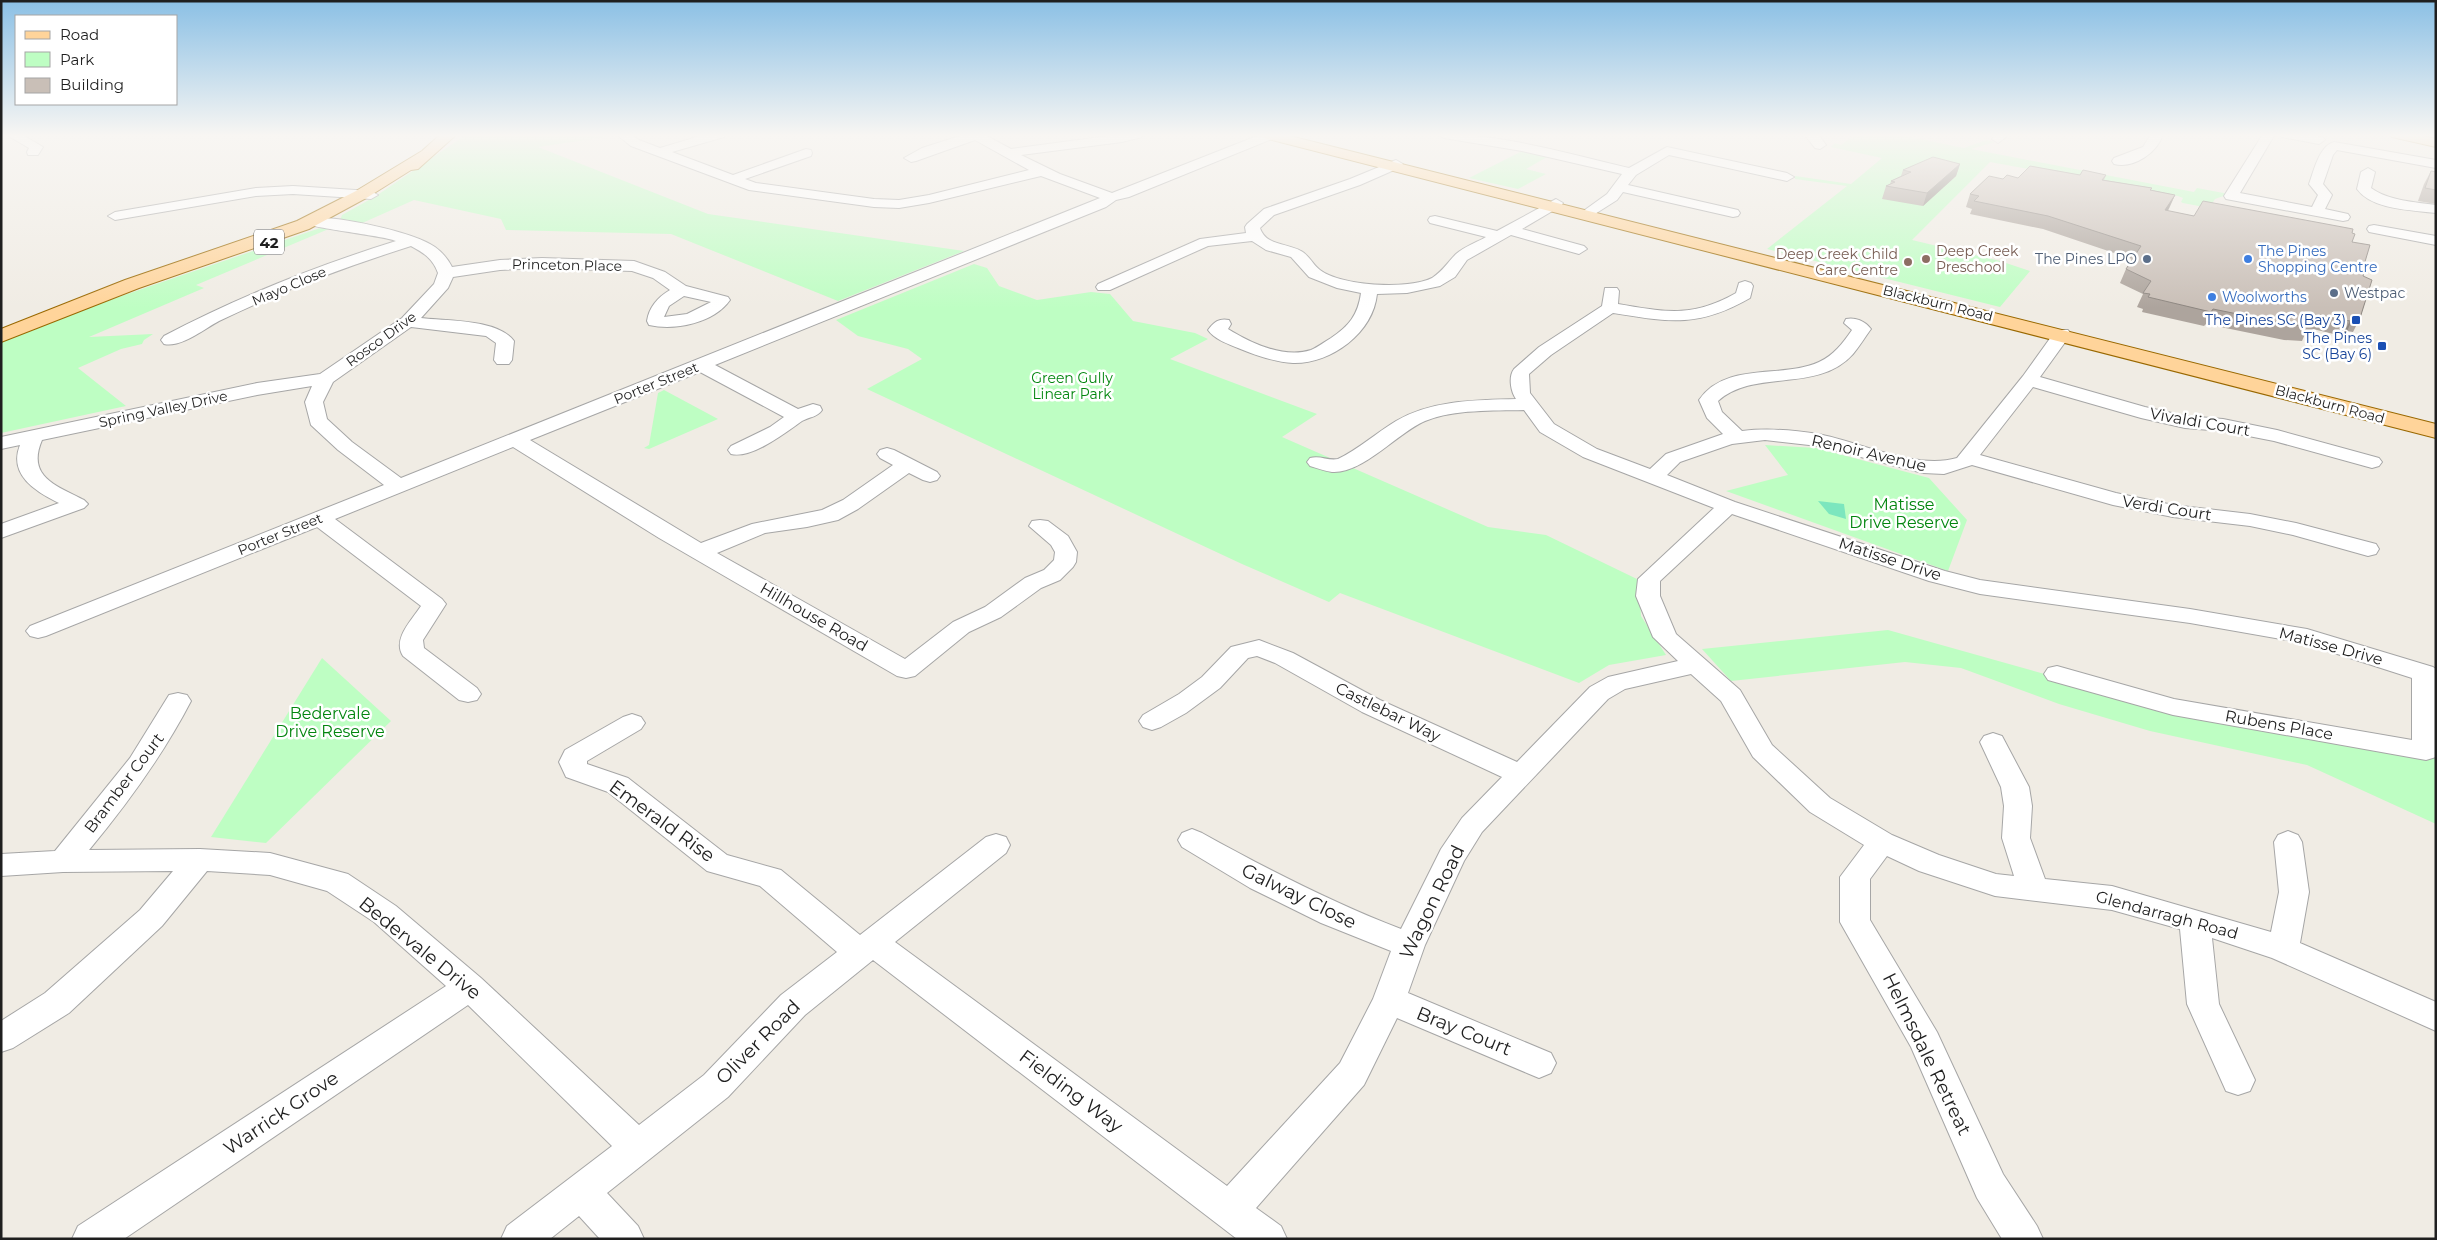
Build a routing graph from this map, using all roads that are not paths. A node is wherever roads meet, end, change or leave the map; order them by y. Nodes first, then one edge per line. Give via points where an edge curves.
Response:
1 (258, 192) edge
2 (327, 192) edge
3 (370, 192) edge
4 (784, 192) edge
5 (959, 192) edge
6 (1095, 192) edge
7 (1129, 192) edge
8 (1326, 192) edge
9 (1500, 192) edge
10 (1617, 192) edge
11 (1642, 192) edge
12 (2234, 192) edge
13 (2322, 192) edge
14 (2367, 192) edge
15 (366, 194) junction
16 (1111, 197) junction
17 (1553, 205) junction
18 (2436, 209) edge
19 (2317, 212) junction
20 (2381, 212) dead end
21 (1589, 213) junction
22 (1732, 213) dead end
23 (115, 216) dead end
24 (2343, 217) dead end
25 (1435, 220) dead end
26 (314, 222) junction
27 (2436, 222) edge
28 (2374, 229) dead end
29 (1505, 233) junction
30 (1255, 236) junction
31 (412, 241) junction
32 (2436, 241) edge
33 (1579, 249) dead end
34 (446, 273) junction
35 (1745, 286) dead end
36 (1104, 287) dead end
37 (1369, 289) junction
38 (682, 291) dead end
39 (408, 322) junction
40 (1852, 323) dead end
41 (1223, 324) dead end
42 (2062, 334) junction
43 (1, 336) edge
44 (170, 340) dead end
45 (503, 360) dead end
46 (701, 365) junction
47 (325, 379) junction
48 (2029, 380) junction
49 (1530, 404) junction
50 (2436, 423) edge
51 (2436, 431) edge
52 (34, 436) junction
53 (1737, 437) junction
54 (515, 440) junction
55 (1, 444) edge
56 (738, 450) dead end
57 (886, 454) dead end
58 (1968, 458) junction
59 (1317, 462) dead end
60 (2372, 462) dead end
61 (908, 465) junction
62 (930, 476) dead end
63 (1653, 477) junction
64 (399, 486) junction
65 (1728, 506) junction
66 (319, 518) junction
67 (1040, 526) dead end
68 (1, 532) edge
69 (2368, 549) dead end
70 (701, 552) junction
71 (38, 631) dead end
72 (1696, 665) junction
73 (2057, 674) dead end
74 (2430, 674) edge
75 (468, 694) dead end
76 (178, 701) dead end
77 (1152, 721) dead end
78 (632, 723) dead end
79 (1993, 742) dead end
80 (1519, 774) junction
81 (1192, 840) dead end
82 (1882, 842) junction
83 (2288, 842) dead end
84 (996, 844) dead end
85 (200, 860) junction
86 (63, 861) junction
87 (1, 865) edge
88 (2033, 888) junction
89 (2194, 921) junction
90 (1409, 945) junction
91 (867, 948) junction
92 (2284, 949) junction
93 (470, 987) junction
94 (1389, 1000) junction
95 (2436, 1017) edge
96 (1, 1038) edge
97 (1539, 1062) dead end
98 (2238, 1080) dead end
99 (637, 1146) junction
100 (581, 1191) junction
101 (1230, 1210) junction
102 (91, 1239) edge
103 (520, 1239) edge
104 (625, 1239) edge
105 (1268, 1239) edge
106 (2024, 1239) edge

1 - 23 street
2 - 15 street
3 - 15 main road, 42
4 - 5 street via 899,204
6 - 16 street
7 - 16 street, Porter Street
8 - 30 street via 1269,212 1252,227
9 - 17 main road, Blackburn Road
10 - 21 street
11 - 22 street
12 - 19 street via 2231,196
13 - 19 street via 2325,195
14 - 18 street via 2388,200
15 - 26 main road, 42
16 - 46 street, Porter Street
17 - 21 main road, Blackburn Road
17 - 29 street
19 - 24 street
20 - 27 street
21 - 42 main road, Blackburn Road
21 - 50 main road, Blackburn Road
25 - 29 street
26 - 31 street via 372,230
26 - 43 main road, 42 via 252,248 98,298
28 - 32 street
29 - 33 street
29 - 37 street via 1462,257 1449,274 1434,283
30 - 36 street via 1205,242
30 - 37 street via 1271,247 1296,254 1315,274 1344,285
31 - 34 street via 439,258
31 - 44 street, Mayo Close via 342,263 196,325
34 - 38 street, Princeton Place via 542,263 634,266 659,275
34 - 39 street, Rosco Drive via 442,285
35 - 49 street, Matisse Drive via 1744,295 1724,308 1692,317 1610,299 1520,373 1521,393
37 - 41 street via 1368,311 1355,329 1318,354 1302,358 1276,356 1227,336 1217,330
39 - 45 street via 492,332 505,341
39 - 47 street, Rosco Drive
40 - 53 street via 1862,330 1854,344 1835,361 1806,373 1743,381 1715,391 1708,400 1714,414
42 - 48 street, Renoir Avenue
42 - 51 main road, Blackburn Road
46 - 54 street, Porter Street
46 - 56 street via 805,413
47 - 52 street, Spring Valley Drive via 257,389
47 - 64 street, Rosco Drive via 314,402 318,421 345,446
48 - 58 street, Renoir Avenue
48 - 60 street, Vivaldi Court via 2150,414 2268,434
49 - 59 street via 1473,406 1427,413 1344,464 1333,466
49 - 63 street, Matisse Drive via 1547,428 1590,453
52 - 55 street, Spring Valley Drive
52 - 68 street via 26,458 27,470 39,483 77,504
53 - 58 street, Renoir Avenue via 1766,434 1818,440 1923,467 1944,468
53 - 63 street, Renoir Avenue via 1673,458
54 - 64 street, Porter Street
54 - 70 street, Hillhouse Road
57 - 61 street
58 - 69 street, Verdi Court via 2113,499 2296,529
61 - 62 street
61 - 70 street via 889,475 849,506 829,515 746,532
63 - 65 street, Matisse Drive
64 - 66 street, Porter Street
65 - 72 street, Glendarragh Road via 1650,579 1648,596 1665,637
65 - 74 street, Matisse Drive via 1980,587 2307,636
66 - 71 street, Porter Street
66 - 75 street via 434,604 411,640 412,651
67 - 70 street, Hillhouse Road via 1060,541 1066,552 1065,562 1052,575 1033,583 993,612 961,628 906,670
72 - 80 street, Wagon Road via 1617,683 1599,693
72 - 82 street, Glendarragh Road via 1731,696 1762,751 1820,805
73 - 74 street, Rubens Place via 2173,707 2426,751
76 - 86 street, Bramber Court via 162,734 115,800
77 - 80 street, Castlebar Way via 1183,705 1226,670 1240,652 1261,642 1372,706
78 - 91 street, Emerald Rise via 575,756 576,770 618,785 717,862 770,878
79 - 88 street via 2015,787 2018,806 2016,838
80 - 90 street, Wagon Road via 1472,825 1456,849
81 - 90 street, Galway Close via 1261,880 1323,910
82 - 88 street, Glendarragh Road via 1929,864 1995,885
82 - 106 street, Helmsdale Retreat via 1855,876 1855,922 1925,1042 1990,1186
83 - 92 street via 2294,892
84 - 91 street, Oliver Road
85 - 86 street, Bedervale Drive
85 - 93 street, Bedervale Drive via 270,864 337,882 385,914
85 - 96 street via 151,918 57,1003
86 - 87 street, Bedervale Drive
88 - 89 street, Glendarragh Road via 2112,898
89 - 92 street, Glendarragh Road
89 - 98 street via 2203,1004
90 - 94 street, Wagon Road
91 - 99 street, Oliver Road via 793,1005 716,1086
91 - 101 street, Fielding Way
92 - 95 street, Glendarragh Road
93 - 99 street, Bedervale Drive
93 - 102 street, Warrick Grove
94 - 97 street, Bray Court
94 - 101 street, Wagon Road via 1352,1074
99 - 100 street, Oliver Road
100 - 103 street, Oliver Road
100 - 104 street
101 - 105 street, Fielding Way

